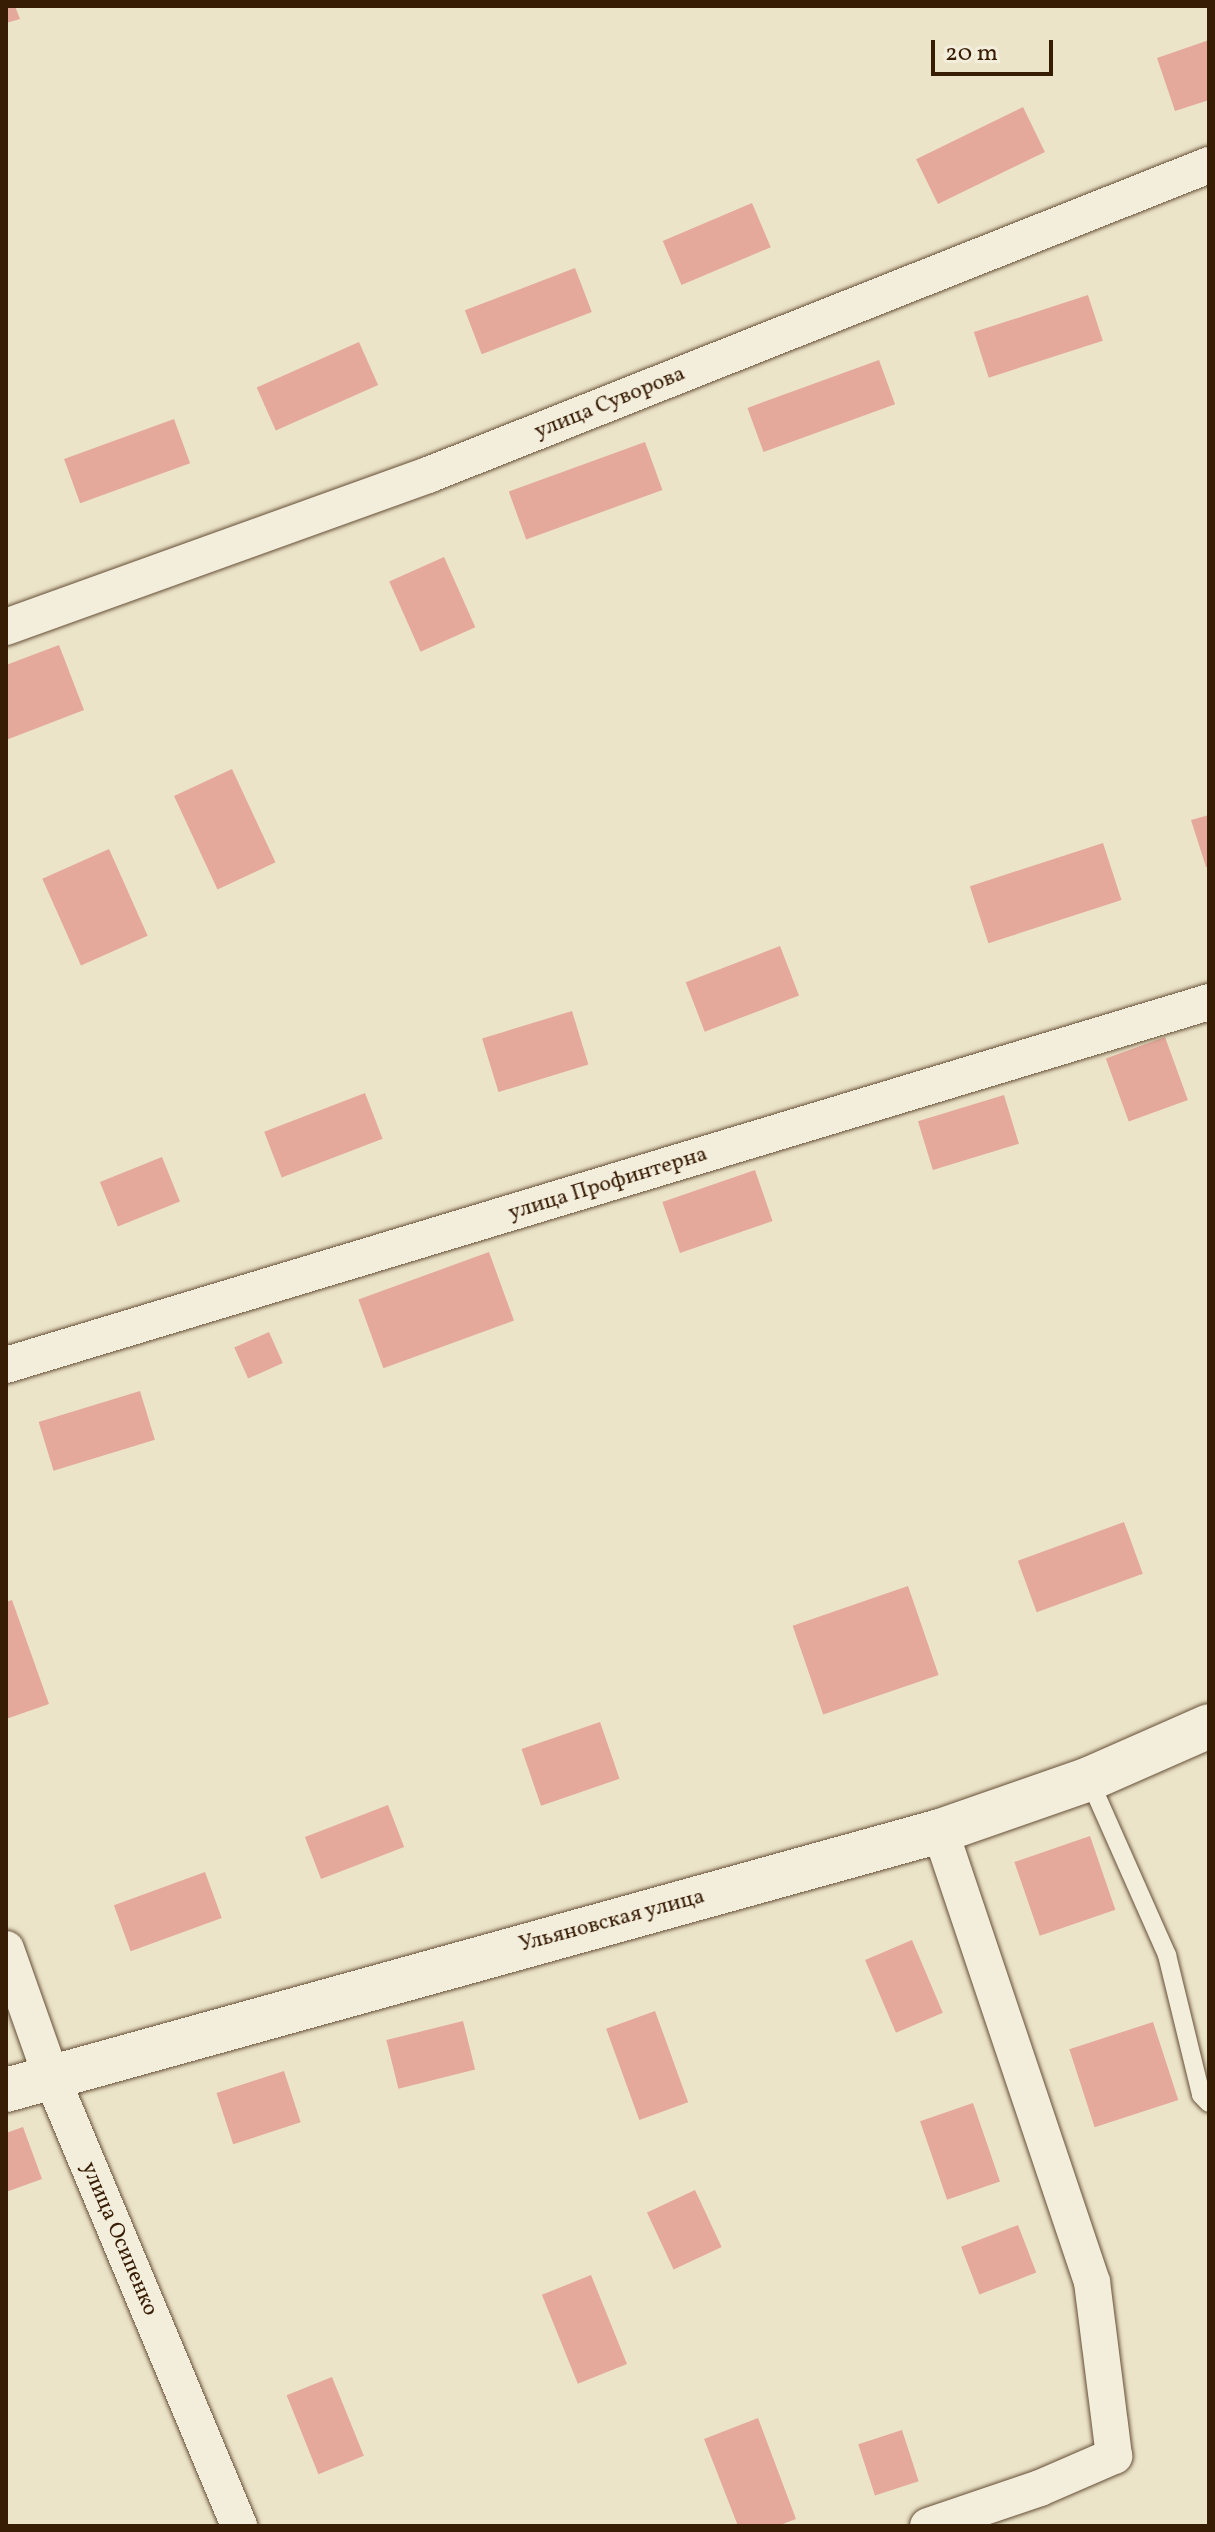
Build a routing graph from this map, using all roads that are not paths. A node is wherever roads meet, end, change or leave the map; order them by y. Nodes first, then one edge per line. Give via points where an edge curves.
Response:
1 (1209, 165) edge
2 (6, 627) edge
3 (1209, 1002) edge
4 (6, 1365) edge
5 (1209, 1726) edge
6 (1089, 1779) junction
7 (940, 1831) junction
8 (6, 1949) edge
9 (51, 2076) junction
10 (6, 2090) edge
11 (1209, 2103) edge
12 (239, 2526) edge
13 (928, 2526) edge

1 - 2 street, улица Суворова via 428,475
3 - 4 street, улица Профинтерна
5 - 6 street, Ульяновская улица
6 - 7 street, Ульяновская улица
6 - 11 lane via 1167,1955 1201,2095
7 - 9 street, Ульяновская улица
7 - 13 street via 1092,2282 1114,2456
8 - 9 street, улица Осипенко
9 - 10 street, Ульяновская улица
9 - 12 street, улица Осипенко

